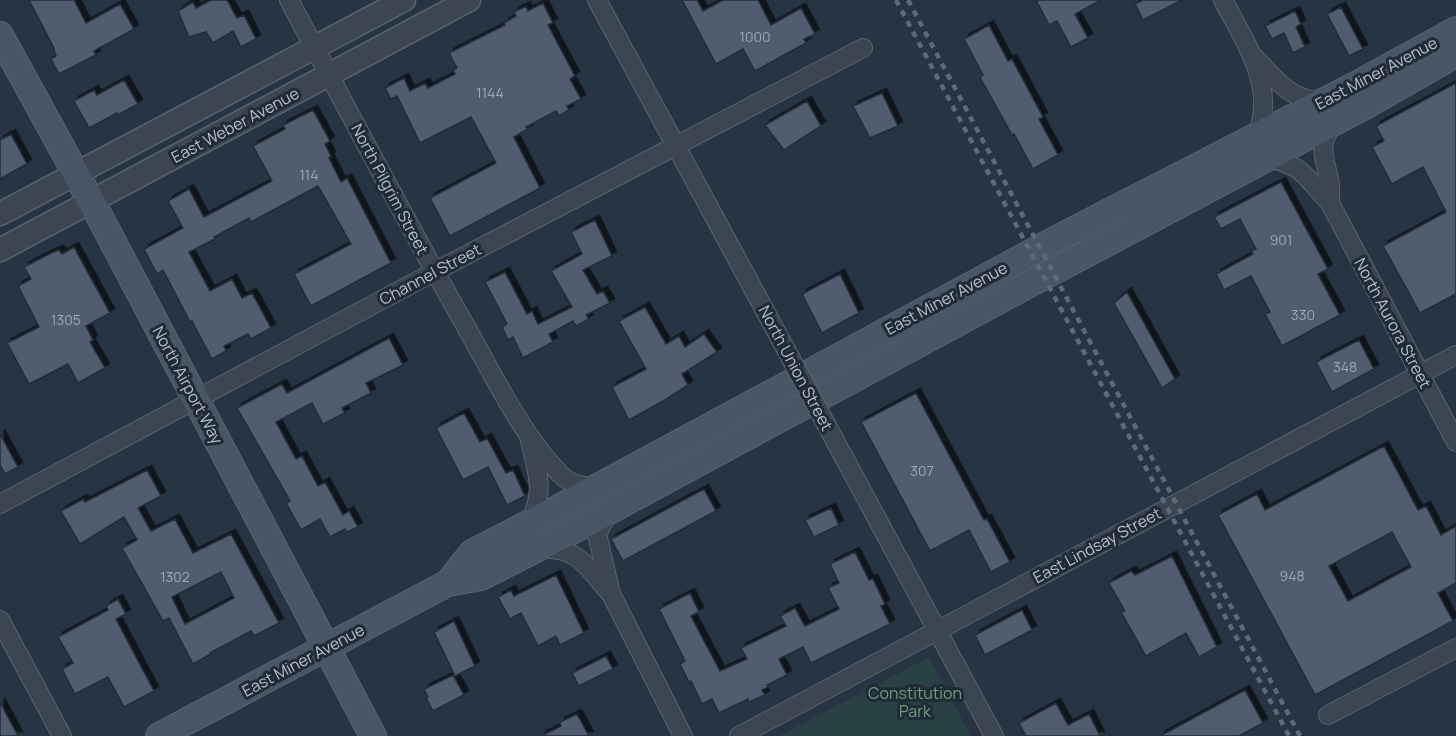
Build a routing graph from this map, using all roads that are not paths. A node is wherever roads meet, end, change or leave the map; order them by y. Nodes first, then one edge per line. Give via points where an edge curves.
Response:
1 (289, 0) edge
2 (404, 0) edge
3 (469, 0) edge
4 (597, 0) edge
5 (1223, 0) edge
6 (1456, 30) edge
7 (0, 35) edge
8 (314, 48) junction
9 (863, 48) dead end
10 (1456, 54) edge
11 (1252, 55) junction
12 (328, 75) junction
13 (1327, 113) junction
14 (676, 144) junction
15 (1261, 148) junction
16 (76, 173) junction
17 (92, 202) junction
18 (1330, 203) junction
19 (0, 214) edge
20 (0, 250) edge
21 (434, 272) junction
22 (1456, 355) edge
23 (1419, 374) junction
24 (196, 400) junction
25 (530, 439) junction
26 (1456, 442) edge
27 (598, 487) junction
28 (0, 504) edge
29 (609, 510) junction
30 (530, 523) junction
31 (535, 549) junction
32 (448, 583) junction
33 (611, 594) junction
34 (0, 620) edge
35 (937, 630) junction
36 (326, 648) junction
37 (1456, 648) edge
38 (1328, 714) dead end
39 (62, 736) edge
40 (159, 736) edge
41 (373, 736) edge
42 (683, 736) edge
43 (739, 736) edge
44 (994, 736) edge

1 - 8 street, North Pilgrim Street
2 - 8 street, East Weber Avenue
3 - 12 street, East Weber Avenue
4 - 14 street, North Union Street
5 - 11 street
6 - 13 main road, East Miner Avenue
7 - 16 main road, North Airport Way
8 - 12 street, North Pilgrim Street
8 - 16 street, East Weber Avenue
9 - 14 street, Channel Street
10 - 13 main road, East Miner Avenue
11 - 13 street via 1290,93
11 - 15 street via 1265,106
12 - 17 street, East Weber Avenue
12 - 21 street, North Pilgrim Street
13 - 15 main road, East Miner Avenue
13 - 18 street, North Aurora Street via 1322,152
14 - 21 street, Channel Street
14 - 35 street, North Union Street, bridge
15 - 18 street, North Aurora Street via 1301,170
15 - 27 main road, East Miner Avenue via 1066,234
15 - 29 main road, East Miner Avenue
16 - 17 main road, North Airport Way
16 - 19 street, East Weber Avenue
17 - 20 street, East Weber Avenue
17 - 24 main road, North Airport Way
18 - 23 street, North Aurora Street
21 - 24 street, Channel Street
21 - 25 street, North Pilgrim Street
22 - 23 street, East Lindsay Street
23 - 26 street, North Aurora Street
23 - 35 street, East Lindsay Street
24 - 28 street, Channel Street
24 - 36 main road, North Airport Way
25 - 27 street, North Pilgrim Street via 569,481 583,487
25 - 30 street, North Pilgrim Street via 540,491
27 - 30 main road, East Miner Avenue
29 - 31 main road, East Miner Avenue
29 - 33 street via 597,534
30 - 32 main road, East Miner Avenue via 472,553
31 - 32 main road, East Miner Avenue via 481,577
31 - 33 street via 551,548 576,555
32 - 36 main road, East Miner Avenue
33 - 42 street
34 - 39 street
35 - 43 street, East Lindsay Street
35 - 44 street, North Union Street
36 - 40 main road, East Miner Avenue
36 - 41 main road, North Airport Way
37 - 38 street

